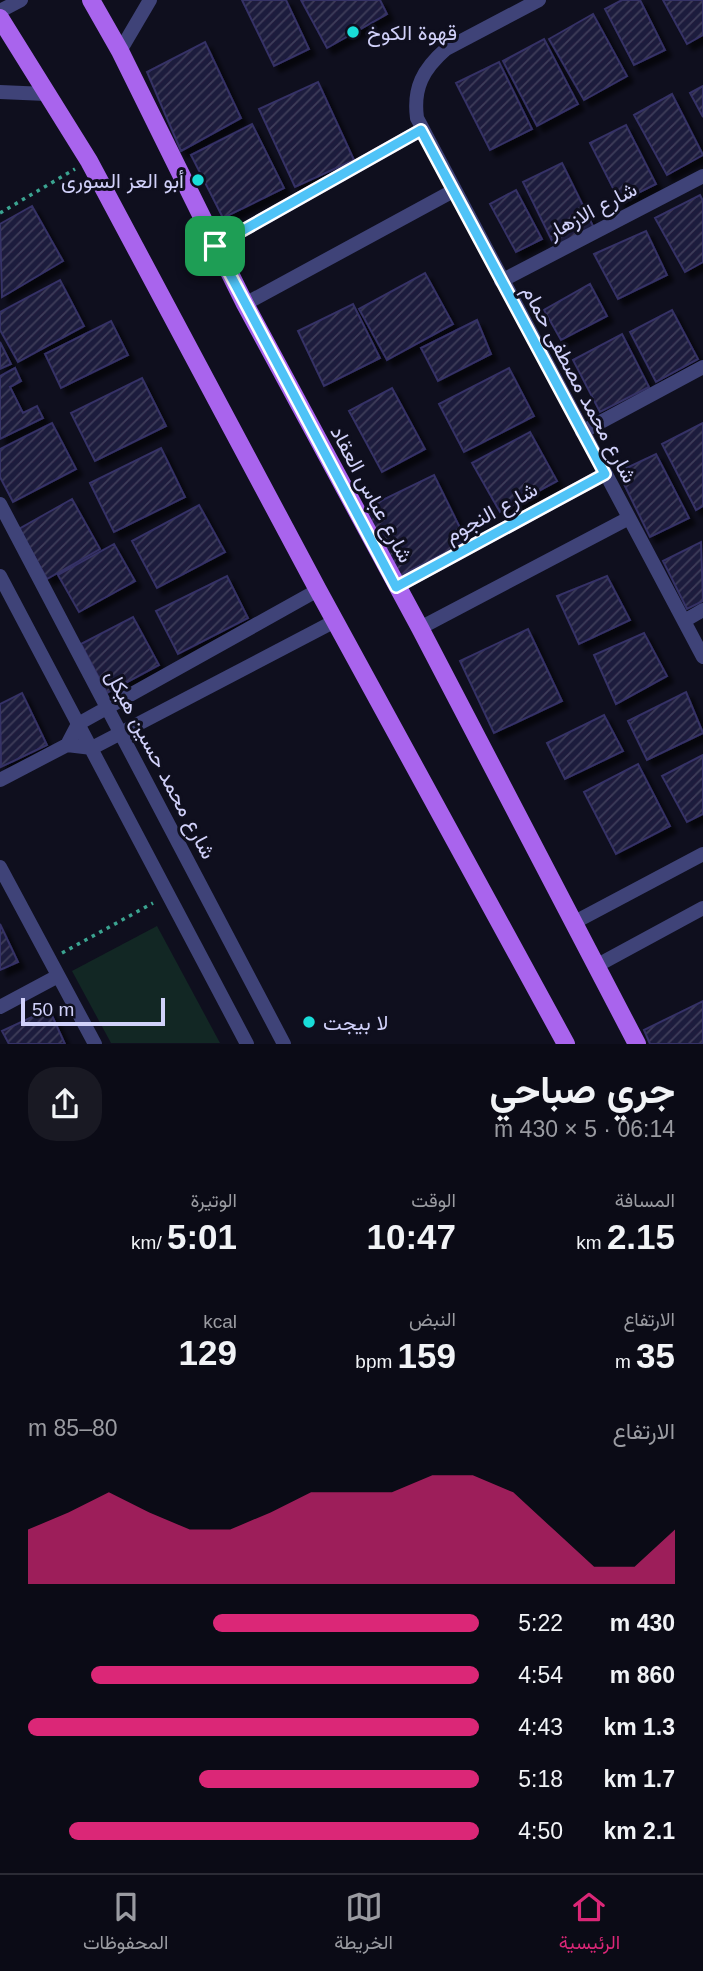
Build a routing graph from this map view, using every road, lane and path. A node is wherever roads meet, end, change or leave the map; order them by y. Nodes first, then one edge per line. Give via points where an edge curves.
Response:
1 (21, 0) edge
2 (91, 0) edge
3 (150, 0) edge
4 (540, 0) edge
5 (0, 11) edge
6 (0, 18) edge
7 (120, 51) junction
8 (0, 92) edge
9 (47, 94) junction
10 (421, 130) junction
11 (89, 160) junction
12 (703, 176) edge
13 (453, 191) junction
14 (0, 213) edge
15 (215, 246) junction
16 (501, 281) junction
17 (244, 304) junction
18 (703, 367) edge
19 (582, 432) junction
20 (605, 474) junction
21 (0, 504) edge
22 (629, 518) junction
23 (0, 576) edge
24 (396, 587) junction
25 (318, 590) junction
26 (703, 610) edge
27 (335, 621) junction
28 (684, 621) junction
29 (420, 628) junction
30 (703, 657) edge
31 (108, 708) junction
32 (78, 724) junction
33 (121, 733) junction
34 (67, 745) junction
35 (92, 748) junction
36 (0, 780) edge
37 (703, 854) edge
38 (0, 867) edge
39 (167, 895) junction
40 (703, 908) edge
41 (573, 923) junction
42 (49, 961) junction
43 (596, 966) junction
44 (58, 976) junction
45 (0, 1007) edge
46 (95, 1044) edge
47 (247, 1044) edge
48 (284, 1044) edge
49 (566, 1044) edge
50 (638, 1044) edge

1 - 5 street
2 - 7 main road, شارع عباس العقاد
3 - 7 street
4 - 10 street, شارع محمد مصطفى حمام via 436,58 416,92
6 - 9 main road
7 - 15 main road, شارع عباس العقاد
8 - 9 street
9 - 11 main road
10 - 13 street, شارع محمد مصطفى حمام
10 - 15 street
11 - 14 path
11 - 25 main road
12 - 16 street, شارع الازهار
13 - 16 street, شارع محمد مصطفى حمام
13 - 17 street
15 - 17 main road, شارع عباس العقاد
16 - 19 street, شارع محمد مصطفى حمام
17 - 24 main road, شارع عباس العقاد
18 - 19 street
19 - 20 street, شارع محمد مصطفى حمام
20 - 22 street, شارع محمد مصطفى حمام
20 - 24 street, شارع النجوم
21 - 31 street, شارع محمد حسين هيكل
22 - 28 street, شارع محمد مصطفى حمام
22 - 29 street
23 - 32 street
24 - 29 main road, شارع عباس العقاد
25 - 27 main road
25 - 31 street
26 - 28 street
27 - 33 street
27 - 49 main road
28 - 30 street, شارع محمد مصطفى حمام
29 - 41 main road, شارع عباس العقاد
31 - 32 street
31 - 33 street, شارع محمد حسين هيكل
32 - 34 street
32 - 35 street
33 - 35 street
33 - 48 street, شارع محمد حسين هيكل
34 - 35 street
34 - 36 street
35 - 39 street
37 - 41 street
38 - 42 street
39 - 42 path
39 - 47 street
40 - 43 street
41 - 43 main road, شارع عباس العقاد
42 - 44 street
43 - 50 main road, شارع عباس العقاد
44 - 45 street
44 - 46 street

